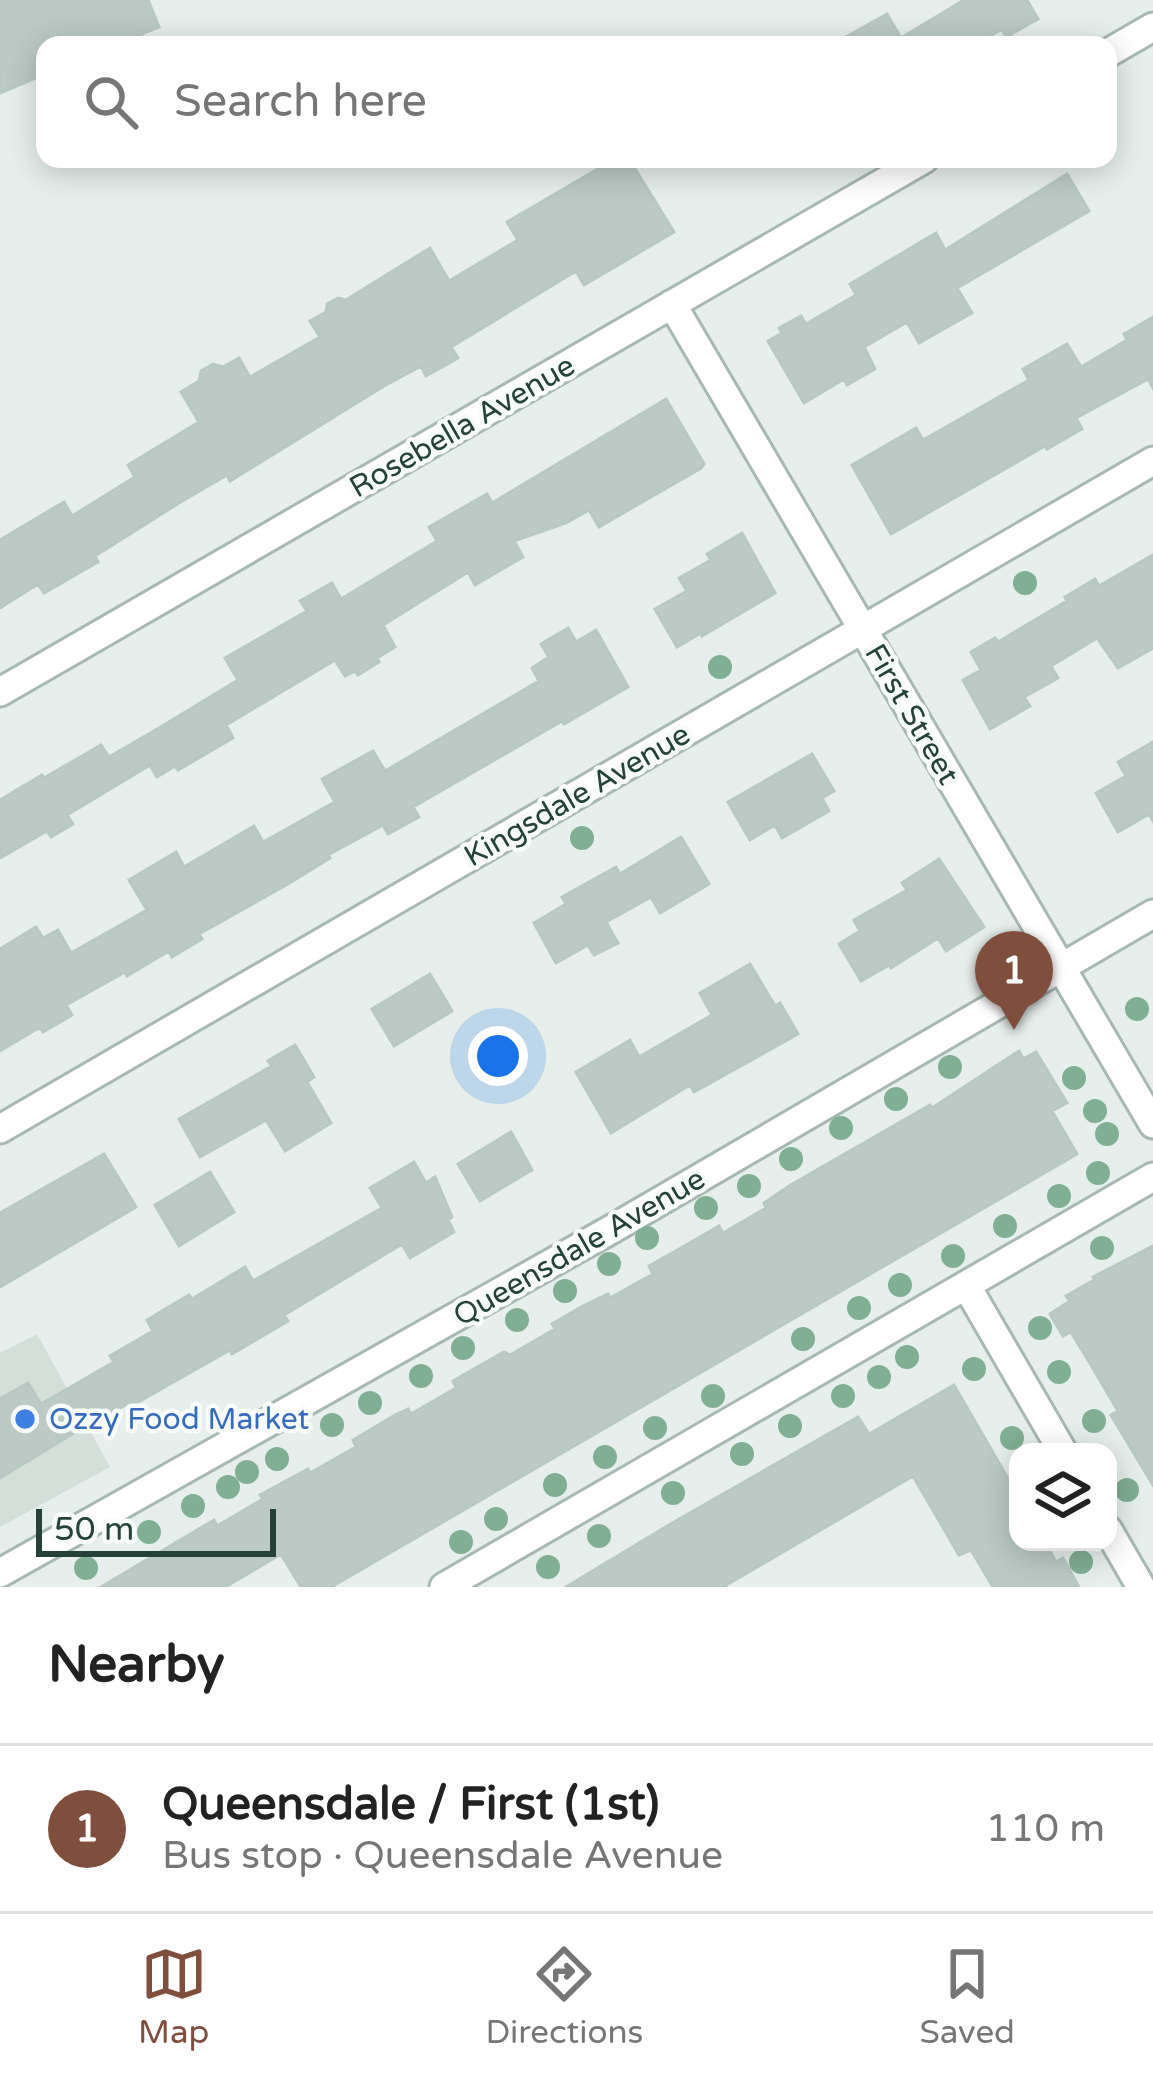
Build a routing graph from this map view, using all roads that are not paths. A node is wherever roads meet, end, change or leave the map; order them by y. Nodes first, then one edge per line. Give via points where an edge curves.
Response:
1 (1153, 27) edge
2 (1117, 48) edge
3 (908, 168) edge
4 (672, 304) junction
5 (1153, 461) edge
6 (862, 630) junction
7 (0, 692) edge
8 (1153, 914) edge
9 (1060, 968) junction
10 (1153, 1124) edge
11 (0, 1129) edge
12 (1153, 1177) edge
13 (966, 1285) junction
14 (1058, 1443) edge
15 (1117, 1546) edge
16 (0, 1573) edge
17 (445, 1587) edge
18 (1141, 1587) edge

1 - 2 street
3 - 4 street, Rosebella Avenue
4 - 6 street, First Street
4 - 7 street, Rosebella Avenue
5 - 6 street, Kingsdale Avenue
6 - 9 street, First Street
6 - 11 street, Kingsdale Avenue
8 - 9 street, Queensdale Avenue
9 - 10 street, First Street
9 - 16 street, Queensdale Avenue
12 - 13 street
13 - 14 street
13 - 17 street
15 - 18 street

